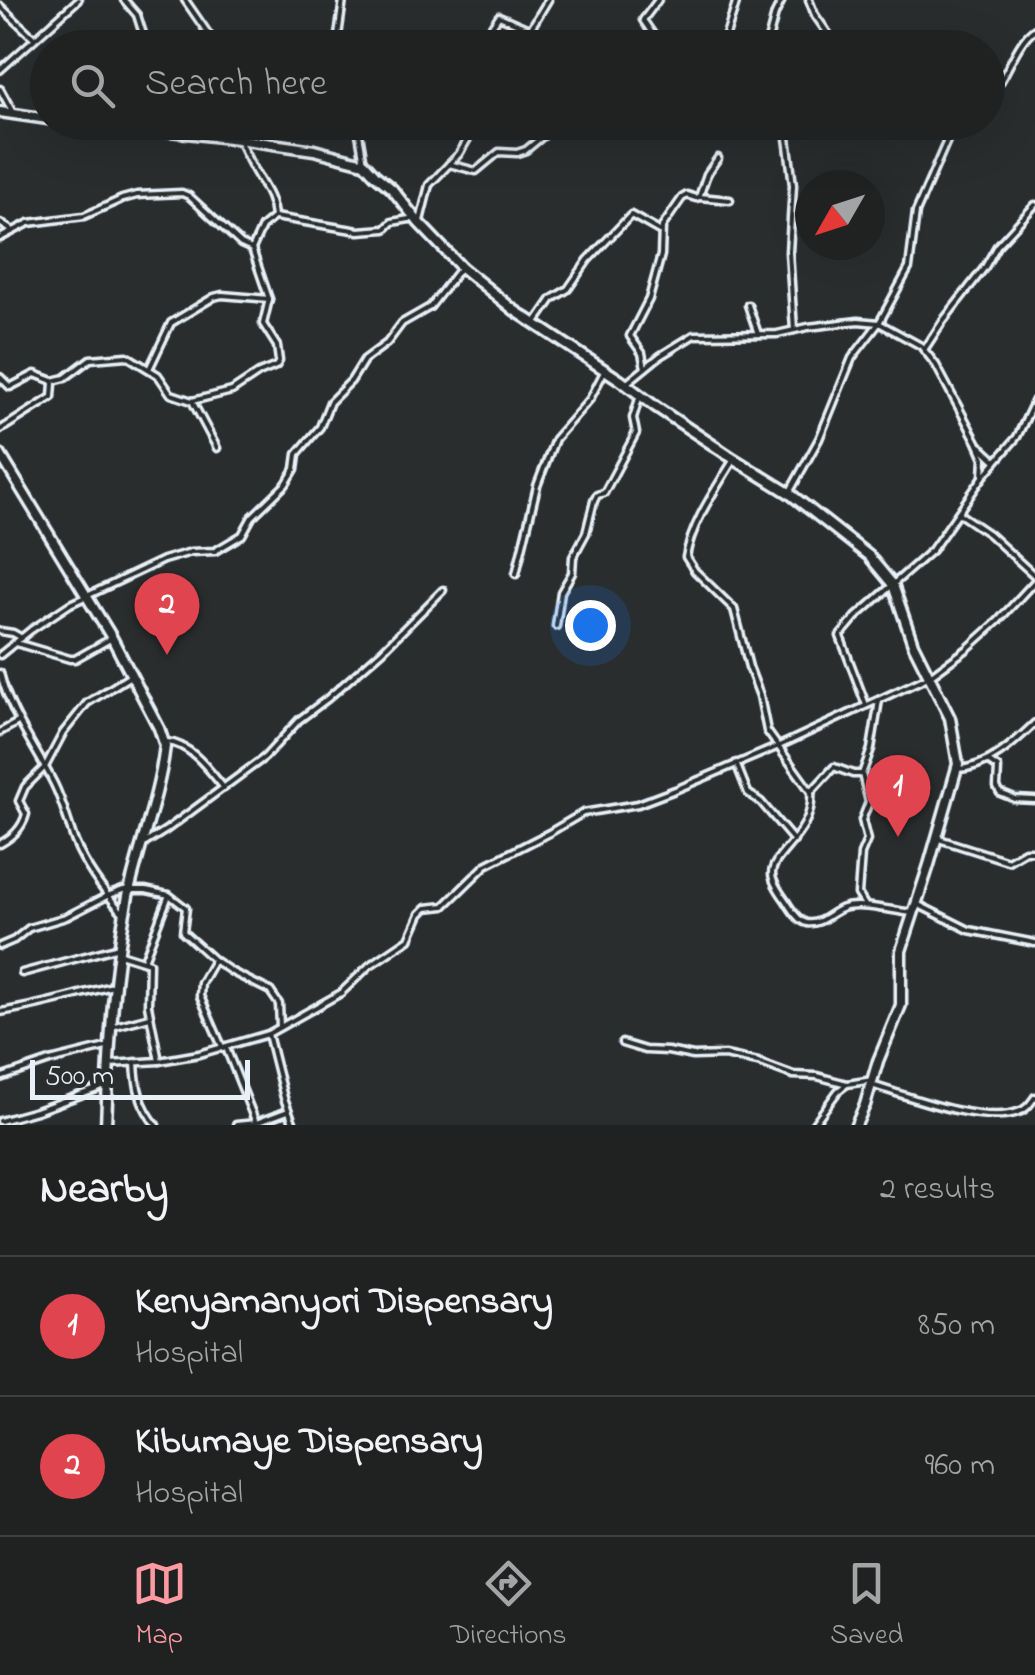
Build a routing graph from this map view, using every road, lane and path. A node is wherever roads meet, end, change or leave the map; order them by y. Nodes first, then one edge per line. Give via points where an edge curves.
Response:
1 (78, 0) edge
2 (124, 0) edge
3 (185, 0) edge
4 (343, 0) edge
5 (548, 0) edge
6 (658, 0) edge
7 (737, 0) edge
8 (782, 0) edge
9 (809, 0) edge
10 (0, 6) edge
11 (530, 29) joint
12 (1035, 29) edge
13 (44, 30) edge
14 (142, 30) edge
15 (206, 30) edge
16 (339, 30) edge
17 (489, 30) edge
18 (650, 30) edge
19 (728, 30) edge
20 (771, 30) edge
21 (825, 30) edge
22 (30, 33) edge
23 (30, 43) edge
24 (0, 70) edge
25 (1005, 72) edge
26 (0, 88) edge
27 (0, 112) edge
28 (14, 115) junction
29 (30, 117) edge
30 (239, 140) edge
31 (245, 140) edge
32 (360, 140) edge
33 (466, 140) edge
34 (538, 140) edge
35 (788, 140) edge
36 (947, 140) edge
37 (718, 158) dead end
38 (364, 163) junction
39 (450, 164) junction
40 (699, 197) junction
41 (730, 200) dead end
42 (1035, 205) edge
43 (274, 217) junction
44 (417, 220) junction
45 (0, 223) edge
46 (11, 230) junction
47 (660, 232) junction
48 (0, 238) edge
49 (252, 249) junction
50 (461, 266) junction
51 (269, 298) junction
52 (748, 304) dead end
53 (879, 323) junction
54 (534, 324) junction
55 (794, 330) junction
56 (758, 334) junction
57 (924, 350) junction
58 (150, 368) junction
59 (645, 368) junction
60 (605, 370) junction
61 (0, 377) edge
62 (54, 382) junction
63 (626, 384) junction
64 (640, 395) junction
65 (1035, 400) edge
66 (192, 401) junction
67 (0, 430) edge
68 (977, 442) junction
69 (217, 448) dead end
70 (0, 454) edge
71 (734, 459) junction
72 (996, 461) junction
73 (983, 478) junction
74 (789, 493) junction
75 (958, 512) junction
76 (516, 574) dead end
77 (1035, 579) edge
78 (893, 585) junction
79 (443, 590) dead end
80 (86, 596) junction
81 (556, 626) dead end
82 (0, 631) edge
83 (22, 638) junction
84 (112, 638) junction
85 (16, 643) junction
86 (0, 656) edge
87 (0, 673) edge
88 (132, 675) junction
89 (930, 676) junction
90 (878, 700) junction
91 (866, 705) junction
92 (18, 722) junction
93 (1035, 723) edge
94 (0, 732) edge
95 (164, 742) junction
96 (779, 746) junction
97 (988, 761) junction
98 (736, 763) junction
99 (44, 767) junction
100 (958, 769) junction
101 (862, 774) junction
102 (224, 788) junction
103 (812, 792) junction
104 (1035, 800) edge
105 (936, 838) junction
106 (794, 840) junction
107 (0, 844) edge
108 (142, 844) junction
109 (1035, 851) edge
110 (129, 892) junction
111 (169, 895) junction
112 (107, 896) junction
113 (868, 908) junction
114 (914, 908) junction
115 (125, 916) junction
116 (1035, 943) edge
117 (0, 946) edge
118 (118, 950) junction
119 (144, 960) junction
120 (214, 960) junction
121 (22, 973) dead end
122 (114, 986) junction
123 (0, 1012) edge
124 (150, 1017) junction
125 (111, 1027) junction
126 (280, 1027) junction
127 (268, 1034) junction
128 (622, 1043) dead end
129 (110, 1046) junction
130 (224, 1048) junction
131 (159, 1061) junction
132 (134, 1062) junction
133 (109, 1064) junction
134 (0, 1078) edge
135 (872, 1082) junction
136 (847, 1084) junction
137 (107, 1086) junction
138 (1035, 1097) edge
139 (288, 1111) junction
140 (0, 1121) edge
141 (256, 1122) junction
142 (106, 1125) edge
143 (156, 1125) edge
144 (236, 1125) edge
145 (294, 1125) edge
146 (813, 1125) edge
147 (856, 1125) edge

1 - 13 street
2 - 14 street
3 - 15 street
4 - 16 street
5 - 11 street
6 - 18 street via 643,20
7 - 19 street
8 - 20 street
9 - 21 street
10 - 22 street
11 - 17 street via 499,16
12 - 25 street
23 - 24 street
26 - 28 street
27 - 28 street
28 - 29 street
30 - 43 street
31 - 38 street
32 - 38 street
33 - 39 street
34 - 39 street via 517,153 499,152 476,170
35 - 55 street
36 - 53 street via 916,212 910,268
37 - 40 street
38 - 44 street
39 - 44 street via 429,185
40 - 41 street
40 - 47 street via 682,198
42 - 57 street via 997,246
43 - 44 street via 359,231
43 - 49 street
44 - 50 street
45 - 46 street
46 - 48 street
46 - 49 street via 84,216 122,199 182,194
47 - 54 street via 631,215
47 - 59 street via 649,298 630,336
49 - 51 street
50 - 54 street
50 - 80 street via 430,307 402,323 364,360 297,454 286,484 242,534 219,550 162,560
51 - 58 street via 214,297 169,325
51 - 66 street via 262,324 277,346 279,364 232,391
52 - 56 street
53 - 55 street
53 - 57 street
53 - 74 street via 852,358
54 - 60 street
55 - 56 street
56 - 59 street via 694,336
57 - 68 street
58 - 62 street via 126,356 102,356
58 - 66 street via 171,394
59 - 63 street
60 - 63 street
60 - 76 street via 555,438
61 - 62 street via 10,387 34,374
62 - 67 street via 52,397
63 - 64 street
64 - 71 street
64 - 81 street via 636,433 594,500 561,592
65 - 72 street via 1018,437
66 - 69 street
68 - 72 street
68 - 73 street
70 - 80 street
71 - 74 street
71 - 96 street via 686,557 734,610 764,725
72 - 73 street
73 - 75 street
74 - 78 street via 869,556
75 - 77 street
75 - 78 street via 932,550
77 - 89 street via 998,621
78 - 89 street
78 - 91 street via 840,636
79 - 102 street
80 - 83 street
80 - 84 street
82 - 83 street
83 - 85 street
84 - 85 street via 70,660
84 - 88 street
85 - 86 street
87 - 92 street
88 - 95 street
88 - 99 street via 87,702
89 - 90 street
89 - 100 street via 950,718
90 - 91 street
90 - 101 street
91 - 96 street
92 - 94 street
92 - 99 street
93 - 97 street
95 - 102 street via 187,748
95 - 108 street
96 - 98 street
96 - 103 street
97 - 100 street
97 - 104 street via 999,771 1000,792
98 - 106 street via 748,793
98 - 126 street via 638,804 583,813 486,864 447,904 426,908 412,936 341,994
99 - 107 street via 19,797 23,823
99 - 112 street
100 - 105 street
101 - 103 street via 834,767
101 - 113 street via 868,840 858,894
102 - 108 street
103 - 106 street
105 - 109 street via 1008,861
105 - 114 street
106 - 113 street via 772,878 801,920
108 - 110 street
110 - 111 street
110 - 112 street
110 - 115 street
111 - 119 street
111 - 120 street via 186,908 186,936
112 - 115 street
112 - 117 street
113 - 114 street
114 - 116 street via 969,930
114 - 135 street via 901,951 901,1005
115 - 118 street
118 - 119 street
118 - 121 street
118 - 122 street
119 - 124 street via 150,965
120 - 126 street via 270,991
120 - 130 street via 200,996
122 - 123 street
122 - 125 street
124 - 125 street
124 - 131 street
125 - 129 street
126 - 127 street
127 - 130 street
127 - 139 street
128 - 136 street via 725,1055
129 - 133 street
129 - 134 street
130 - 131 street
130 - 141 street
131 - 132 street
132 - 133 street
132 - 143 street via 142,1104
133 - 137 street
135 - 136 street
135 - 138 street via 984,1114 1019,1112
135 - 147 street
136 - 146 street
137 - 140 street
137 - 142 street
139 - 141 street
139 - 145 street
141 - 144 street

